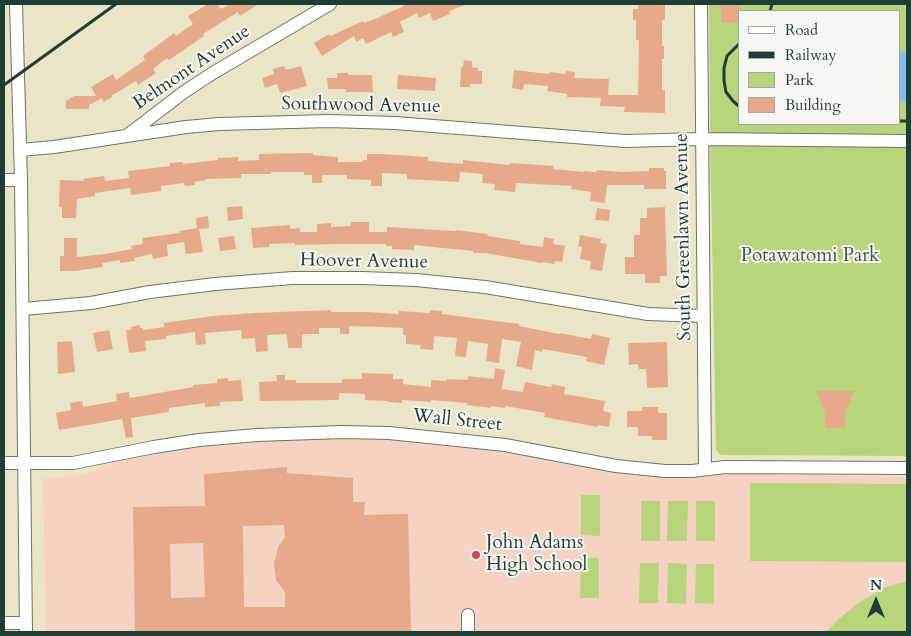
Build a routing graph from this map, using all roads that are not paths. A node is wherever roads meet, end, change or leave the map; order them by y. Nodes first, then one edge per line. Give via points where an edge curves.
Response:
1 (16, 4) edge
2 (330, 4) edge
3 (701, 4) edge
4 (127, 135) junction
5 (702, 139) junction
6 (907, 141) edge
7 (20, 150) junction
8 (4, 180) edge
9 (21, 180) junction
10 (23, 309) junction
11 (704, 316) junction
12 (4, 464) edge
13 (24, 464) junction
14 (907, 468) edge
15 (705, 469) junction
16 (468, 615) dead end
17 (4, 623) edge
18 (26, 628) edge
19 (468, 632) edge

1 - 7 street
2 - 4 street, Belmont Avenue via 213,73
3 - 5 street, South Greenlawn Avenue
4 - 5 street, Southwood Avenue via 219,124 329,121 625,141
4 - 7 street, Southwood Avenue
5 - 6 street, Southwood Avenue
5 - 11 street, South Greenlawn Avenue
7 - 9 street
8 - 9 street
9 - 10 street
10 - 11 street, Hoover Avenue via 91,303 215,284 293,278 362,278 486,287 648,314
10 - 13 street
11 - 15 street, South Greenlawn Avenue
12 - 13 street, Wall Street
13 - 15 street, Wall Street via 73,463 200,440 342,432 389,433 505,445 616,466 665,471
13 - 18 street
14 - 15 street, Wall Street
16 - 19 street
17 - 18 street

